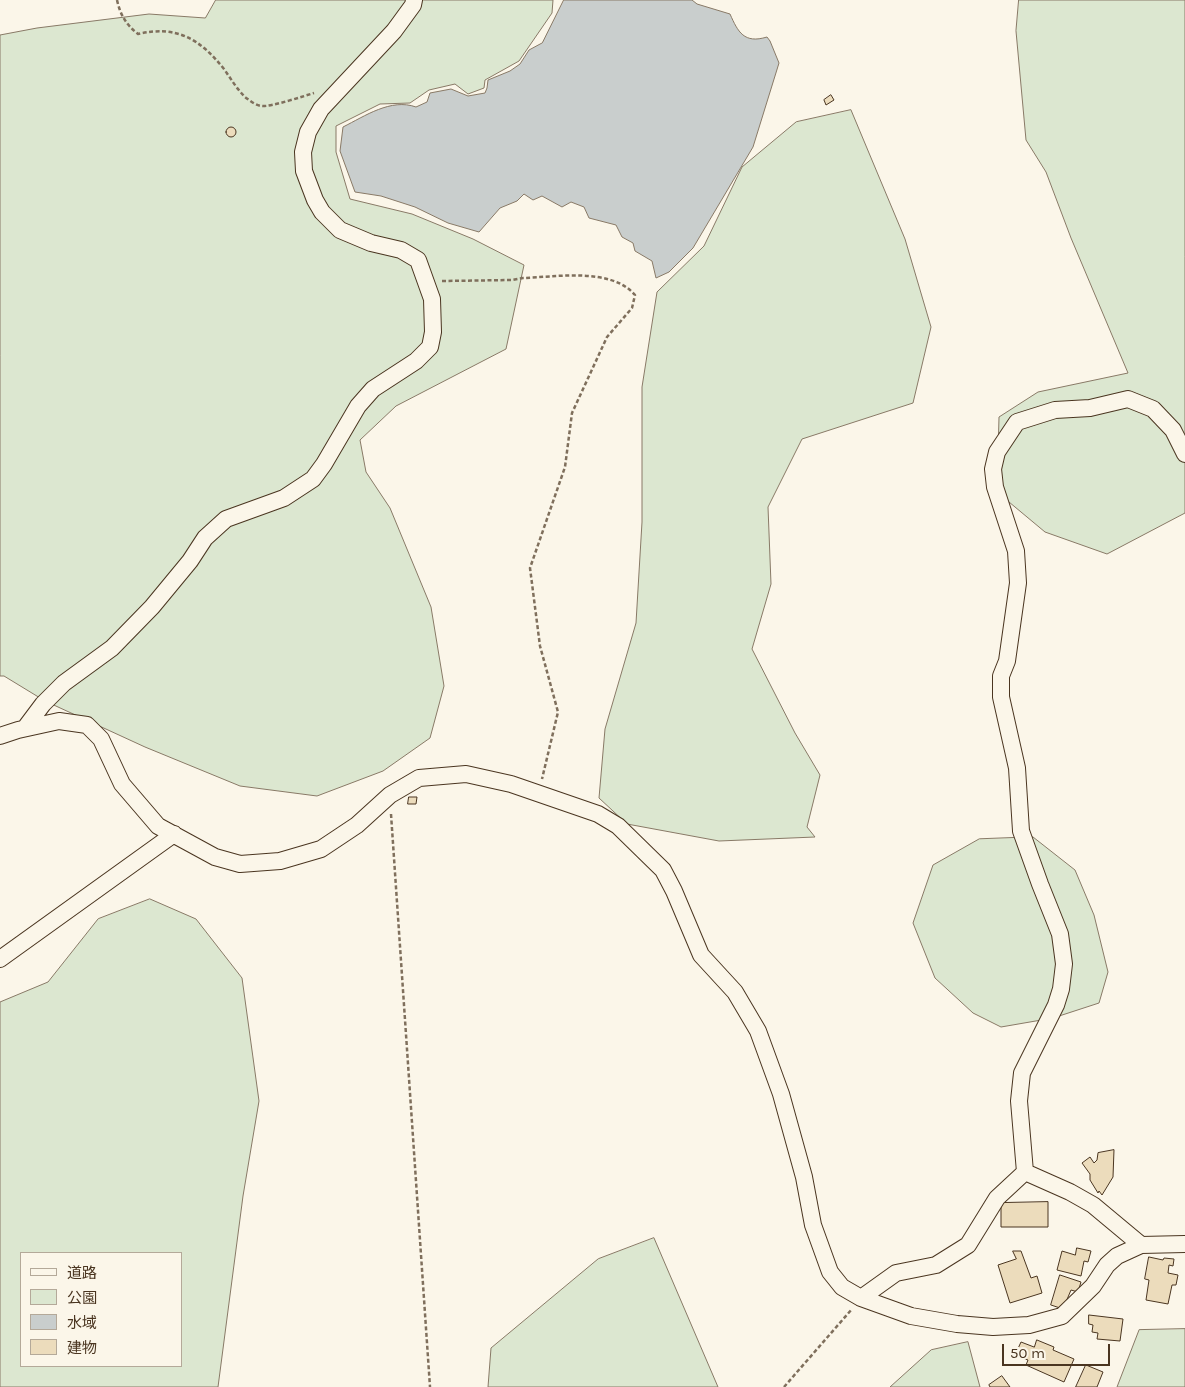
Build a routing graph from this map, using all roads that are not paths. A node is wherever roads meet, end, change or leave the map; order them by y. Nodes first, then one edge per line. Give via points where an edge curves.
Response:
1 (414, 0) edge
2 (1185, 454) edge
3 (25, 728) junction
4 (0, 736) edge
5 (174, 834) junction
6 (0, 959) edge
7 (1025, 1172) junction
8 (1185, 1244) edge
9 (1141, 1245) junction
10 (861, 1298) junction

1 - 3 street via 394,31 321,109 308,132 303,152 304,171 315,200 340,230 371,243 401,250 418,260 432,299 430,347 416,361 373,389 358,406 313,479 284,498 226,519 205,538 190,562 152,607 112,648 64,683
2 - 7 street via 1173,430 1153,409 1128,399 1090,408 1055,410 1017,422 997,452 993,470 995,487 1016,551 1018,583 1007,661 1001,676 1001,697 1017,768 1021,830 1060,934 1064,964 1056,1005 1022,1073 1019,1101
3 - 4 street
3 - 5 street via 59,722 87,725 100,738 122,784 135,801 158,826
5 - 6 street
5 - 10 street via 215,857 240,864 280,861 321,849 357,825 390,795 419,778 466,774 539,793 598,814 618,826 663,870 701,955 734,992 758,1031 781,1094 804,1177 813,1225 830,1272 842,1287
7 - 9 street via 1093,1205
7 - 10 street via 997,1198 968,1246 936,1265 896,1273
8 - 9 street
9 - 10 street via 1117,1256 1093,1286 1062,1316 1029,1325 957,1324 911,1316

